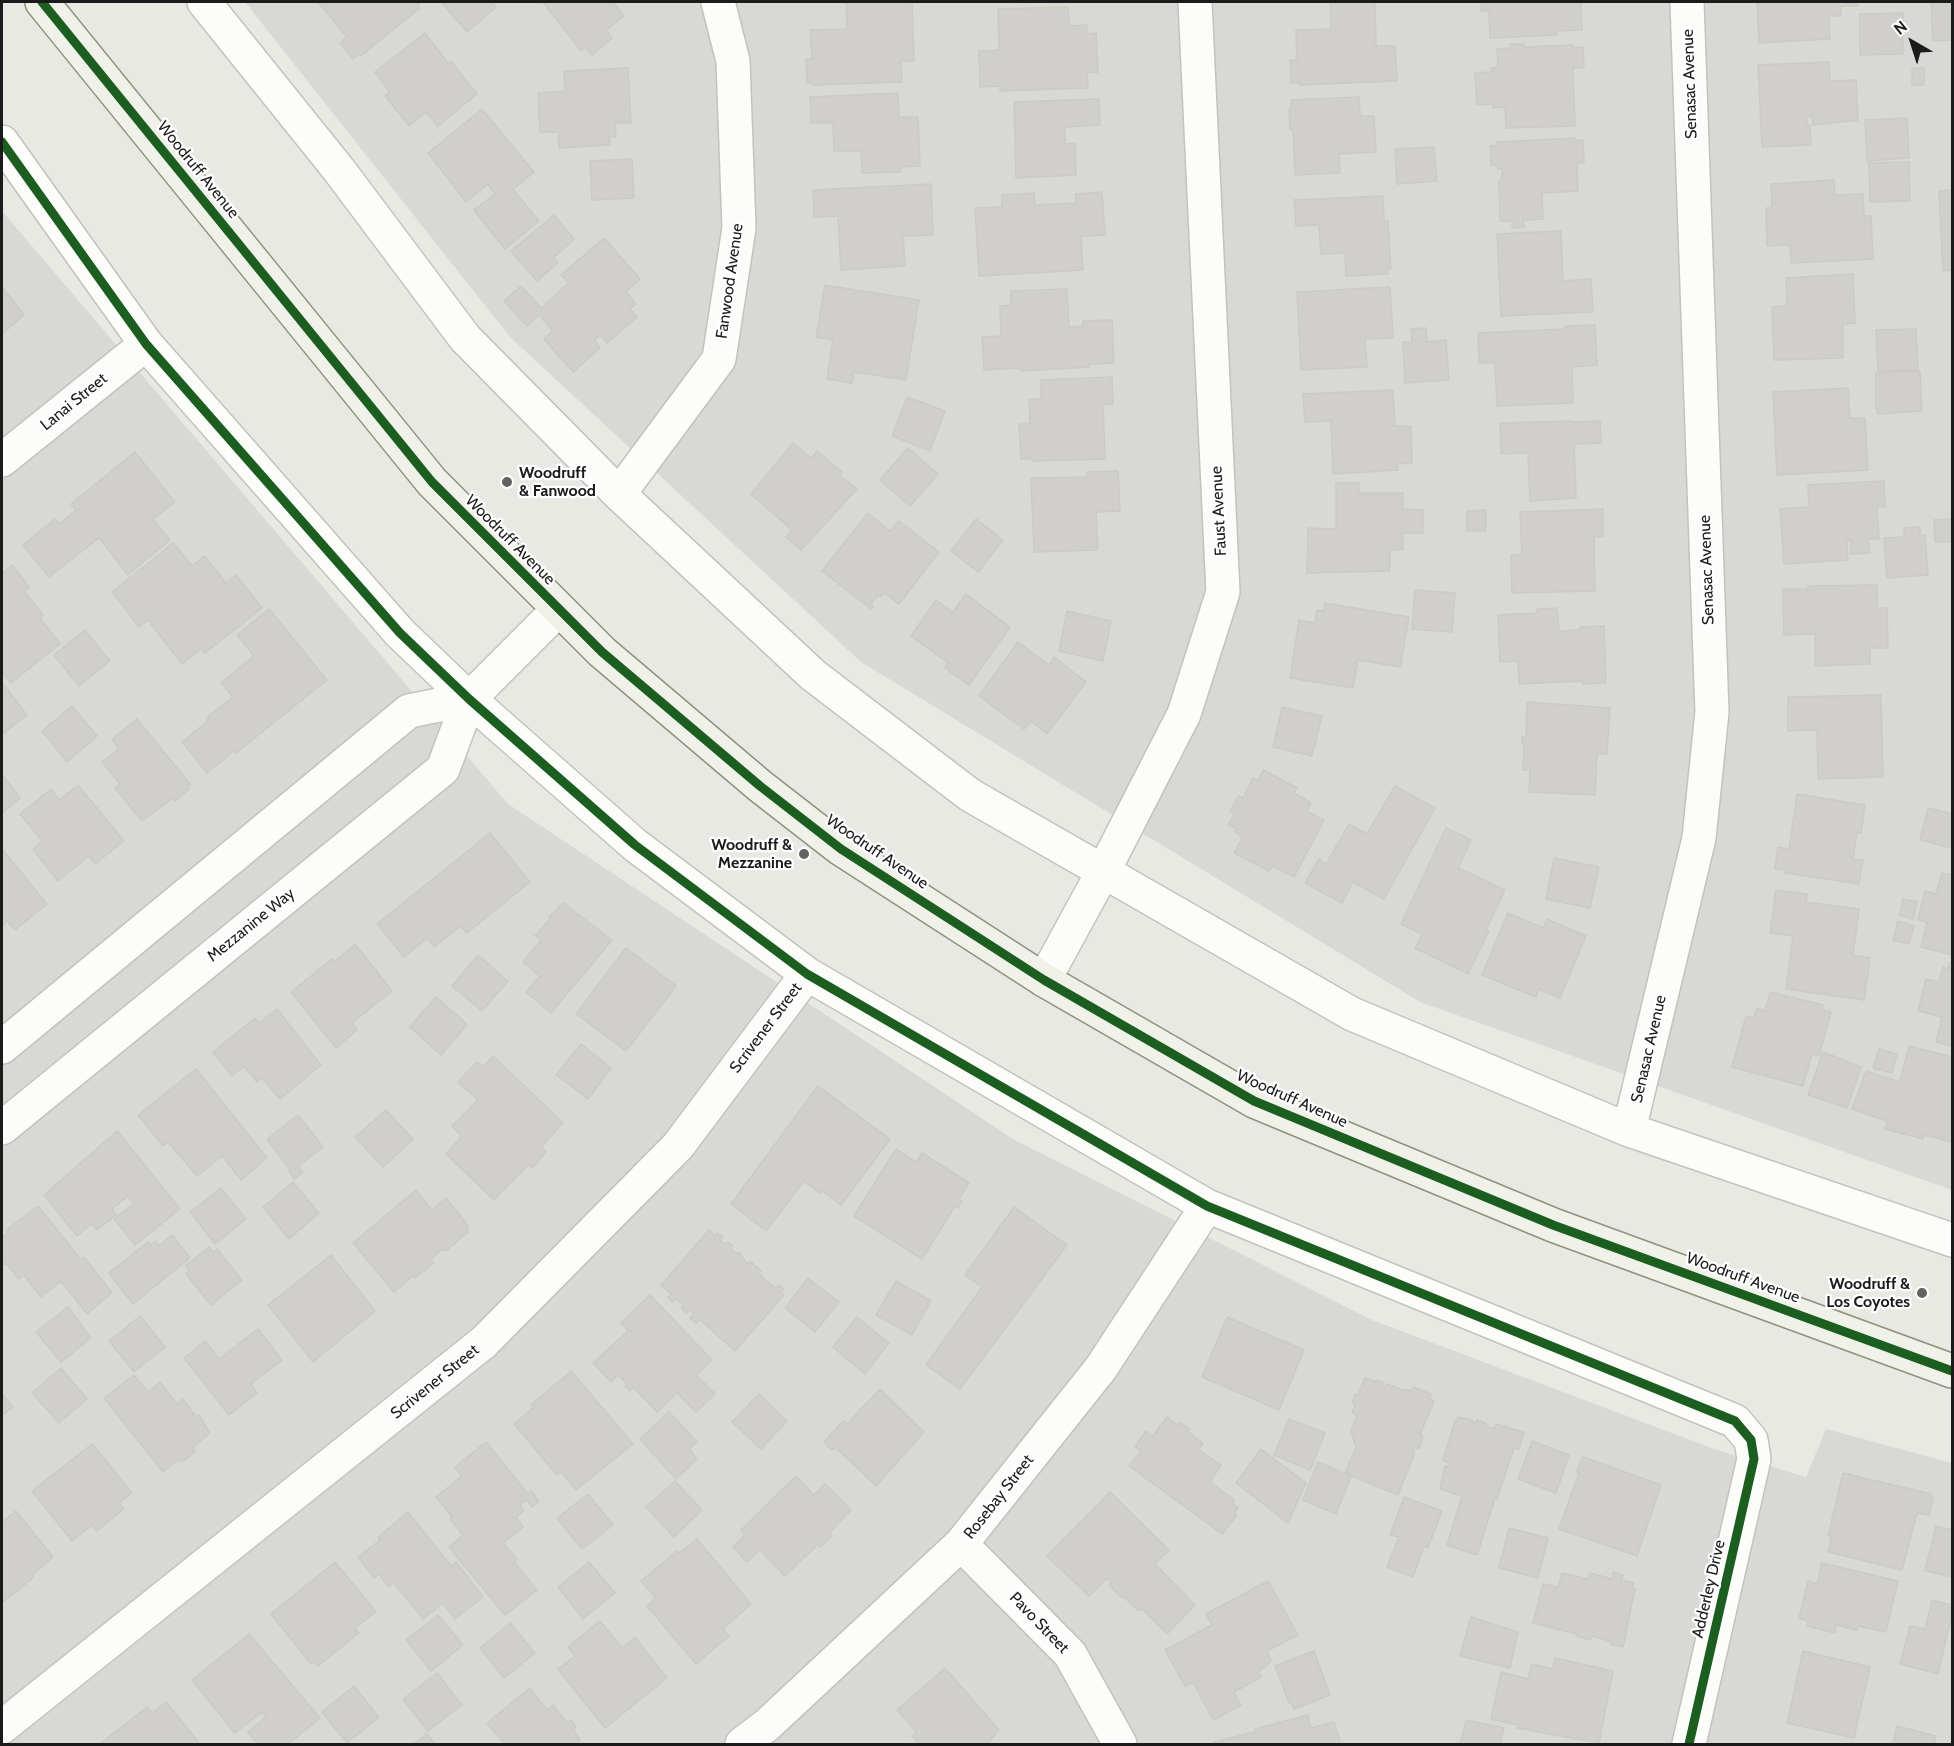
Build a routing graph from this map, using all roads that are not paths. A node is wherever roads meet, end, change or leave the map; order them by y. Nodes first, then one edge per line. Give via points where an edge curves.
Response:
1 (42, 2) edge
2 (204, 2) edge
3 (718, 2) edge
4 (1195, 2) edge
5 (1687, 2) edge
6 (2, 142) edge
7 (146, 344) junction
8 (2, 460) edge
9 (619, 494) junction
10 (558, 610) junction
11 (469, 699) junction
12 (1104, 870) junction
13 (807, 974) junction
14 (1044, 980) junction
15 (2, 1047) edge
16 (2, 1128) edge
17 (1629, 1130) junction
18 (1207, 1206) junction
19 (1953, 1240) edge
20 (1953, 1371) edge
21 (961, 1544) junction
22 (2, 1727) edge
23 (742, 1744) edge
24 (1120, 1744) edge
25 (1689, 1744) edge

1 - 10 main road, Woodruff Avenue via 432,482
2 - 9 street via 339,170 465,339
3 - 9 street, Fanwood Avenue via 733,61 740,228 719,359
4 - 12 street, Faust Avenue via 1223,592 1184,714
5 - 17 street, Senasac Avenue via 1712,712 1699,838
6 - 7 street
7 - 8 street, Lanai Street
7 - 11 street via 400,633
9 - 12 street via 813,675 970,795
10 - 11 street, Mezzanine Way
10 - 14 main road, Woodruff Avenue via 760,786 832,842
11 - 13 street via 635,845
11 - 15 street via 409,711
11 - 16 street, Mezzanine Way via 443,769
12 - 14 street, Faust Avenue
12 - 17 street via 1352,1014
13 - 18 street
13 - 22 street, Scrivener Street via 678,1146 484,1342
14 - 20 main road, Woodruff Avenue via 1254,1101 1553,1225
17 - 19 street
18 - 21 street, Rosebay Street via 1101,1368
18 - 25 street, Adderley Drive via 1735,1421 1751,1440 1754,1459
21 - 23 street, Rosebay Street
21 - 24 street, Pavo Street via 1070,1654

